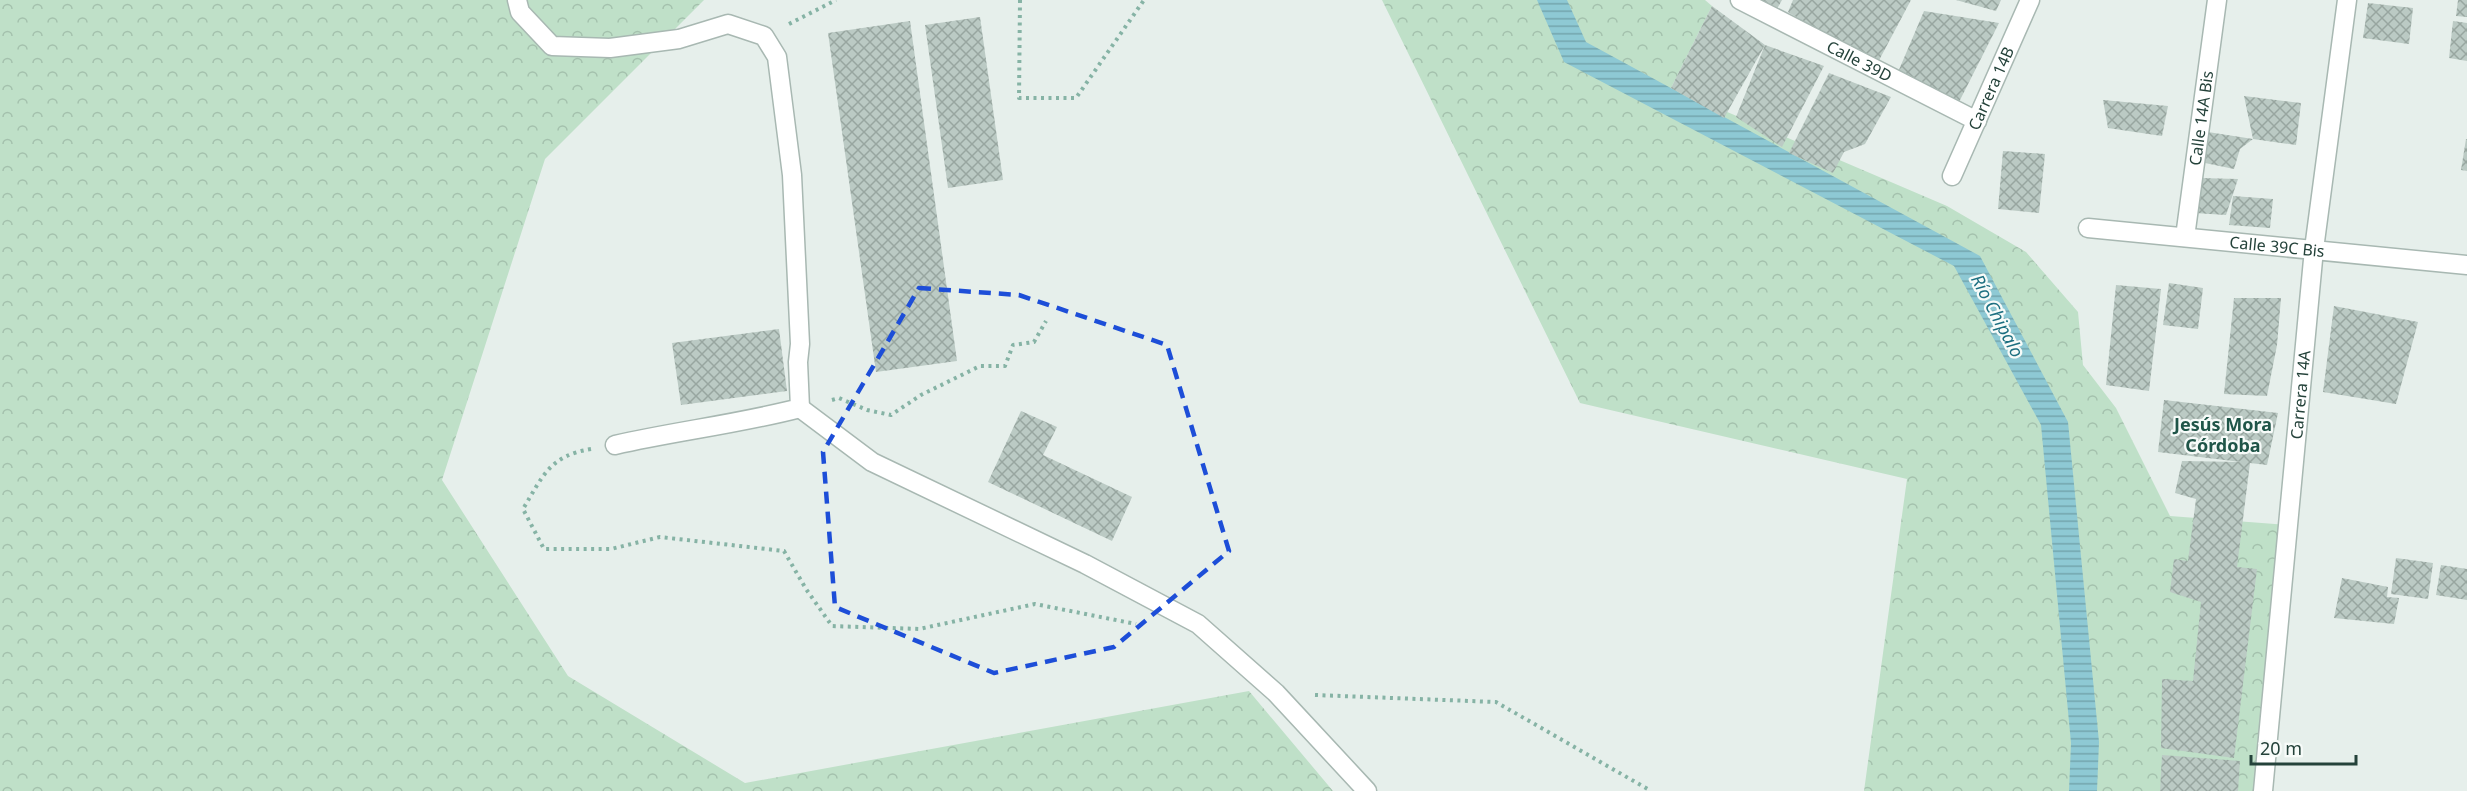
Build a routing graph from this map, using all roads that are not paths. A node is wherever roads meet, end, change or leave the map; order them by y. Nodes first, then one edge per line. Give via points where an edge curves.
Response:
1 (517, 0) edge
2 (1740, 0) edge
3 (2030, 0) edge
4 (2217, 0) edge
5 (2347, 0) edge
6 (1977, 121) junction
7 (1952, 176) dead end
8 (2088, 228) dead end
9 (2185, 237) junction
10 (2314, 249) junction
11 (2467, 265) edge
12 (800, 408) junction
13 (615, 445) road end
14 (1367, 791) edge
15 (2263, 791) edge

1 - 12 street via 520,12 552,46 610,48 678,39 728,24 764,36 777,57 792,175
2 - 6 street, Calle 39D
3 - 6 street, Carrera 14B
4 - 9 street, Calle 14A Bis
5 - 10 street, Carrera 14A
6 - 7 street, Carrera 14B
8 - 9 street, Calle 39C Bis
9 - 10 street, Calle 39C Bis
10 - 11 street, Calle 39C Bis
10 - 15 street, Carrera 14A
12 - 13 street
12 - 14 street via 872,462 1085,564 1198,624 1276,693

